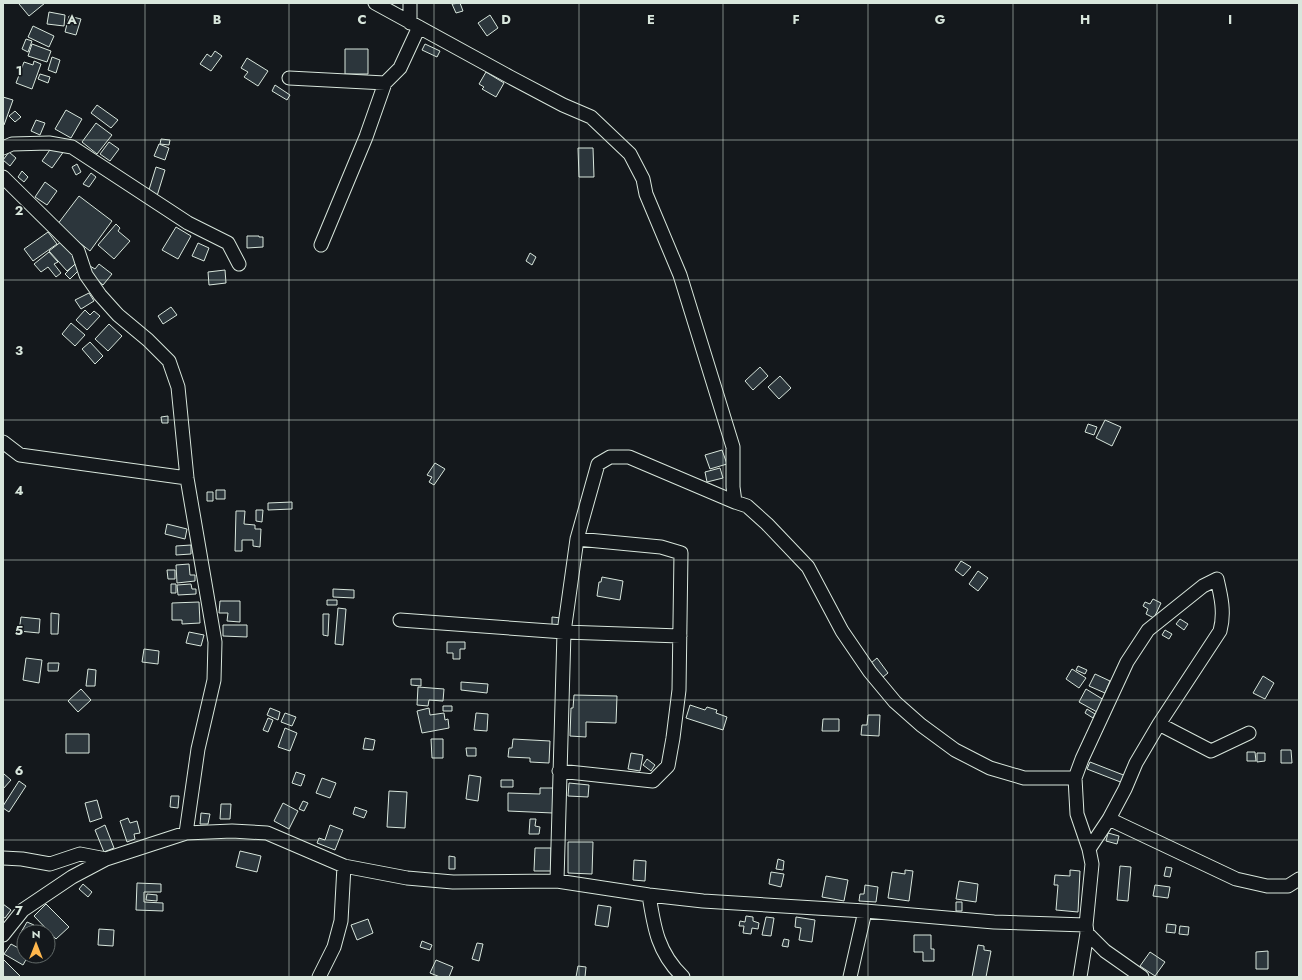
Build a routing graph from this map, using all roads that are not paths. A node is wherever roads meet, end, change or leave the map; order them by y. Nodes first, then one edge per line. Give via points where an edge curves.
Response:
1 (375, 3) edge
2 (410, 3) edge
3 (414, 25) junction
4 (289, 78) dead end
5 (385, 83) junction
6 (3, 148) edge
7 (3, 177) edge
8 (321, 245) dead end
9 (239, 264) dead end
10 (3, 442) edge
11 (187, 478) junction
12 (735, 502) junction
13 (577, 540) junction
14 (400, 620) dead end
15 (564, 632) junction
16 (680, 636) junction
17 (1159, 724) junction
18 (1249, 733) dead end
19 (559, 771) junction
20 (1075, 778) junction
21 (1109, 819) junction
22 (186, 833) junction
23 (1089, 849) junction
24 (3, 858) edge
25 (106, 859) junction
26 (344, 866) junction
27 (1299, 879) edge
28 (557, 881) junction
29 (649, 895) junction
30 (864, 911) junction
31 (1086, 929) junction
32 (3, 935) edge
33 (319, 977) edge
34 (683, 977) edge
35 (850, 977) edge
36 (1080, 977) edge
37 (1142, 977) edge

1 - 3 street
2 - 3 street
3 - 5 street via 400,68
3 - 12 street via 563,105 591,117 630,154 643,179 646,194 680,275 733,447
4 - 5 street
5 - 8 street via 366,137
6 - 9 street via 12,144 49,143 72,147 188,222 228,243
7 - 11 street via 78,251 86,275 118,315 169,360 178,387
10 - 11 street via 20,455
11 - 22 street via 215,642 214,680 198,749
12 - 13 street via 629,457 610,457 598,464
12 - 20 street via 747,506 808,567 842,632 870,672 896,702 921,725 955,750 990,768 1024,778
13 - 15 street
13 - 16 street via 661,548 681,553
14 - 15 street
15 - 16 street
15 - 19 street
16 - 19 street via 679,690 668,766 653,781
17 - 18 street via 1211,751
17 - 20 street via 1220,631 1223,621 1222,597 1217,579 1203,586 1148,630 1127,662
17 - 21 street via 1136,763
19 - 28 street
20 - 23 street via 1077,814
21 - 23 street
21 - 27 street via 1236,879 1267,886 1288,886
22 - 25 street
22 - 26 street via 267,833
23 - 31 street via 1092,864
24 - 25 street via 50,864 80,854
25 - 32 street via 72,877 23,910
26 - 28 street via 407,878 445,881
26 - 33 street via 341,921 334,947
28 - 29 street
29 - 30 street via 710,902
29 - 34 street via 654,929 663,952
30 - 31 street
30 - 35 street
31 - 36 street
31 - 37 street via 1105,951

